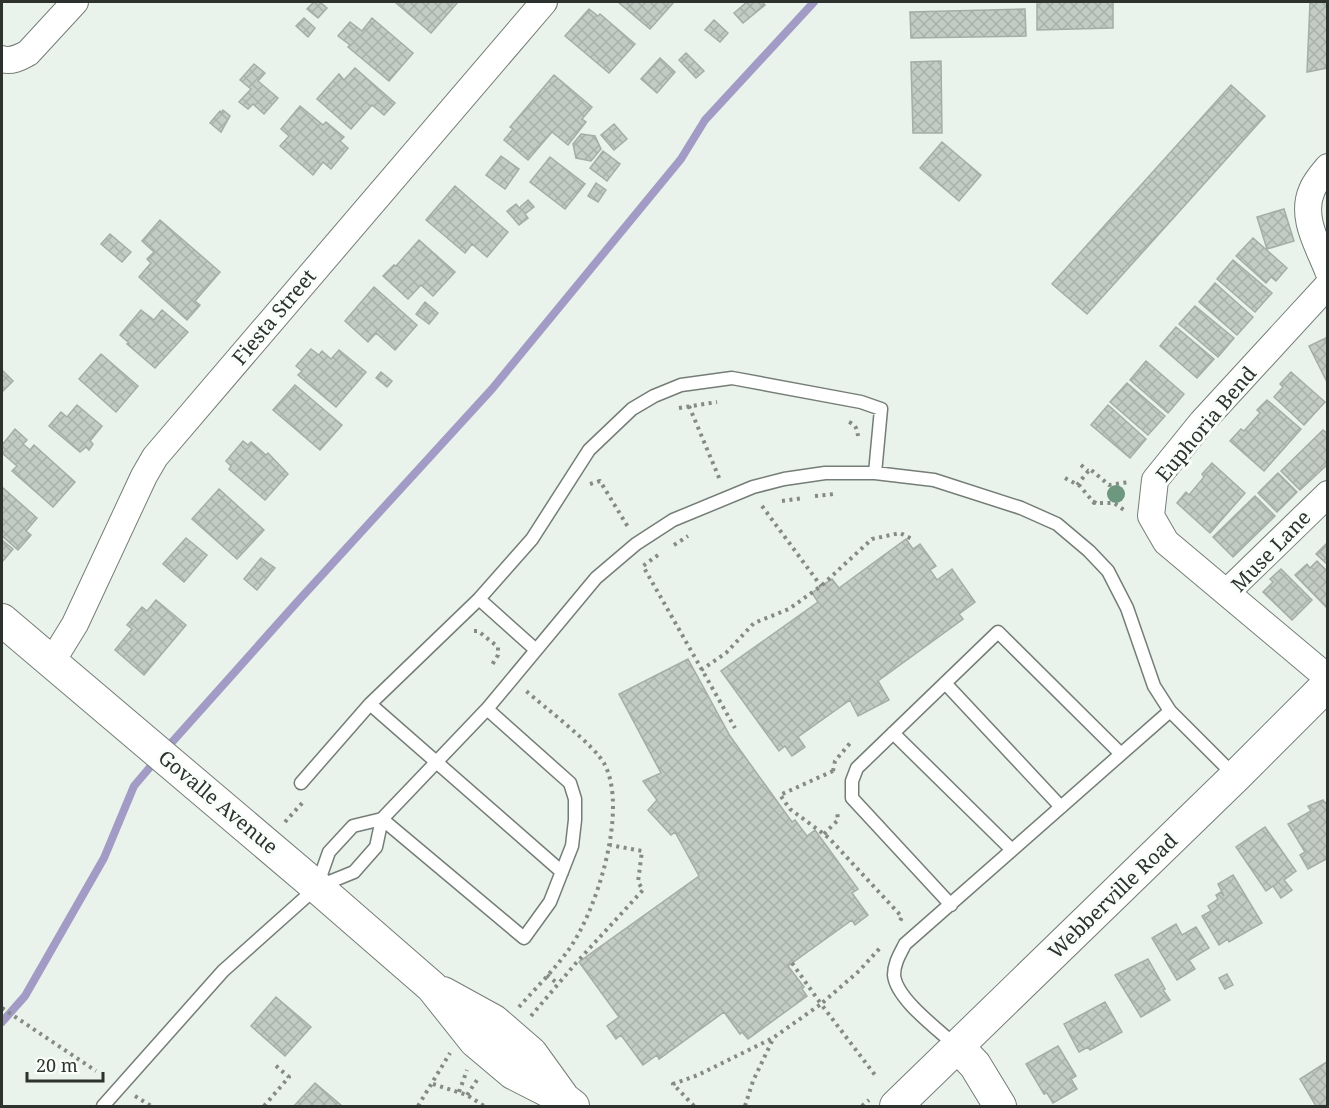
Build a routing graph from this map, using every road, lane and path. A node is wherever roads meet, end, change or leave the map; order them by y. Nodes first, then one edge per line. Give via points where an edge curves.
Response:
1 (75, 2) edge
2 (544, 2) edge
3 (4, 60) edge
4 (1328, 167) edge
5 (1328, 271) edge
6 (1328, 285) edge
7 (717, 402) dead end
8 (689, 406) junction
9 (676, 408) dead end
10 (849, 422) dead end
11 (856, 447) dead end
12 (1081, 465) dead end
13 (1090, 469) junction
14 (875, 473) junction
15 (1065, 478) dead end
16 (721, 481) dead end
17 (1133, 481) dead end
18 (1077, 484) junction
19 (586, 485) dead end
20 (838, 494) dead end
21 (1328, 494) edge
22 (1097, 498) dead end
23 (779, 502) dead end
24 (1094, 503) junction
25 (771, 504) dead end
26 (762, 506) junction
27 (756, 508) dead end
28 (1130, 514) dead end
29 (630, 530) dead end
30 (692, 534) dead end
31 (912, 538) dead end
32 (668, 549) dead end
33 (660, 553) dead end
34 (821, 586) junction
35 (1227, 592) junction
36 (479, 599) junction
37 (2, 620) edge
38 (468, 635) dead end
39 (536, 650) junction
40 (51, 663) junction
41 (492, 665) dead end
42 (701, 670) junction
43 (1328, 678) edge
44 (945, 683) junction
45 (1328, 684) edge
46 (370, 704) junction
47 (487, 709) junction
48 (1170, 711) junction
49 (735, 728) dead end
50 (893, 733) junction
51 (1121, 754) junction
52 (436, 762) junction
53 (833, 771) dead end
54 (1236, 777) junction
55 (301, 783) dead end
56 (307, 799) dead end
57 (1061, 807) junction
58 (382, 819) junction
59 (285, 823) dead end
60 (609, 844) dead end
61 (1012, 850) junction
62 (562, 872) junction
63 (317, 887) junction
64 (951, 905) junction
65 (896, 927) dead end
66 (883, 945) dead end
67 (792, 963) dead end
68 (547, 975) dead end
69 (558, 984) junction
70 (820, 1004) junction
71 (2, 1008) edge
72 (529, 1019) dead end
73 (773, 1038) junction
74 (958, 1047) junction
75 (447, 1058) dead end
76 (275, 1065) dead end
77 (96, 1071) dead end
78 (466, 1073) dead end
79 (874, 1075) dead end
80 (478, 1080) dead end
81 (433, 1084) junction
82 (127, 1092) dead end
83 (459, 1092) junction
84 (467, 1095) junction
85 (569, 1103) edge
86 (103, 1107) edge
87 (151, 1107) edge
88 (264, 1107) edge
89 (418, 1107) edge
90 (484, 1107) edge
91 (694, 1107) edge
92 (745, 1107) edge
93 (896, 1107) edge
94 (1000, 1107) edge

1 - 3 street via 28,53
2 - 40 street, Fiesta Street via 155,457 75,624
4 - 5 street via 1312,188 1307,205 1308,220
6 - 35 street, Euphoria Bend via 1202,422 1155,480 1151,516 1166,542
7 - 8 path
8 - 9 path
8 - 16 path
10 - 11 path via 857,429
12 - 13 path
13 - 17 path via 1104,484
13 - 18 path
14 - 36 lane via 881,410 861,402 732,378 681,386 632,409 589,450 532,538
14 - 39 lane via 784,478 726,496 673,520 636,544 596,578
14 - 48 lane via 934,480 1011,504 1057,524 1108,571 1127,608 1154,686
15 - 18 path
18 - 24 path
19 - 29 path via 600,481
20 - 23 path
21 - 35 street, Muse Lane
22 - 24 path
24 - 28 path via 1111,502
25 - 26 path
26 - 27 path
26 - 34 path
30 - 32 path
31 - 34 path via 900,533 872,539
33 - 42 path via 643,566
34 - 42 path via 789,609 754,623 726,653
35 - 43 street, Muse Lane
36 - 39 lane
36 - 46 lane
37 - 40 street, Govalle Avenue
38 - 41 path via 478,631 498,648
39 - 47 lane
40 - 63 street, Govalle Avenue
42 - 49 path
44 - 50 lane
44 - 51 lane via 998,632
44 - 57 lane
45 - 54 street, Webberville Road
46 - 52 lane
46 - 55 lane
47 - 52 lane
47 - 62 lane via 570,783 575,820 572,846
48 - 51 lane
48 - 54 lane
50 - 61 lane
50 - 64 lane via 857,768 852,798
51 - 57 lane
52 - 58 lane
52 - 62 lane
53 - 65 path via 780,795 790,809 829,838 902,917
54 - 74 street, Webberville Road
56 - 59 path
57 - 61 lane
58 - 62 lane via 525,938 550,902
58 - 63 lane via 376,847 354,872
58 - 63 lane via 353,826 329,852
60 - 69 path via 642,851 638,882 643,890
61 - 64 lane
63 - 85 street, Govalle Avenue via 432,987 475,1041 513,1073
63 - 86 lane via 223,970
64 - 74 lane via 906,944 894,977 909,1003
66 - 70 path
67 - 70 path
68 - 69 path
69 - 72 path
70 - 73 path
70 - 79 path
71 - 77 path
73 - 91 path via 673,1084
73 - 92 path
74 - 93 street, Webberville Road
74 - 94 street via 975,1065
75 - 81 path
76 - 88 path via 289,1077
78 - 83 path
80 - 84 path
81 - 83 path
81 - 89 path
82 - 87 path
83 - 84 path
84 - 90 path

